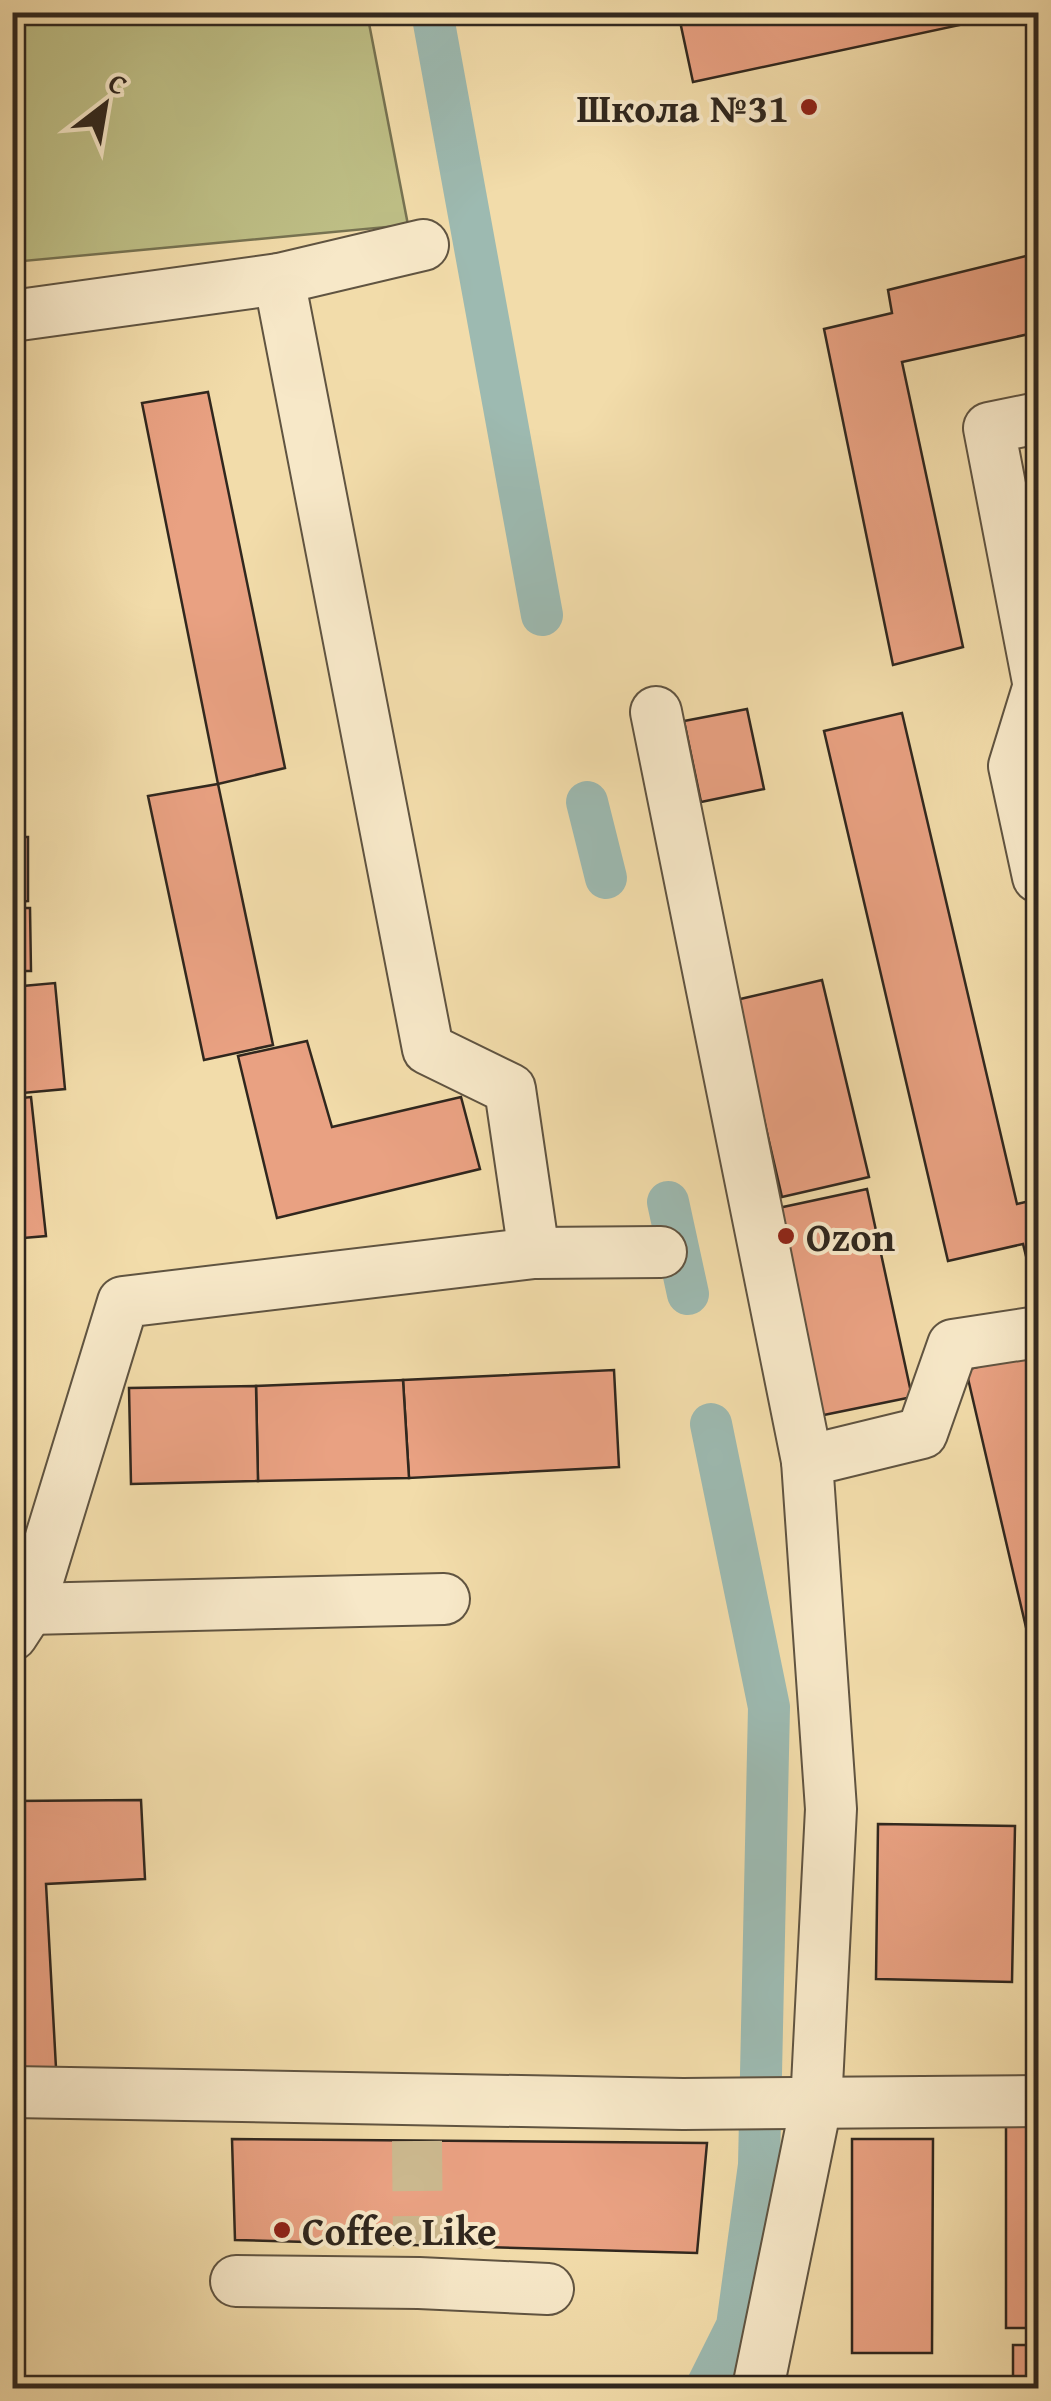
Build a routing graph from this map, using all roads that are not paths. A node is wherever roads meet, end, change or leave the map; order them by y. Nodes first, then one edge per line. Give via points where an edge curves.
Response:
1 (423, 245) dead end
2 (278, 279) junction
3 (12, 316) edge
4 (1038, 418) edge
5 (1038, 685) edge
6 (656, 712) dead end
7 (1038, 877) edge
8 (661, 1252) dead end
9 (534, 1253) junction
10 (1038, 1332) edge
11 (807, 1461) junction
12 (444, 1599) dead end
13 (21, 1622) edge
14 (12, 2092) edge
15 (1038, 2102) edge
16 (816, 2105) junction
17 (236, 2281) dead end
18 (548, 2289) dead end
19 (758, 2388) edge

1 - 2 street
2 - 3 street
2 - 9 street via 428,1049 510,1089
4 - 5 street via 989,428
5 - 7 street via 1014,766
6 - 11 street
8 - 9 street
9 - 13 street via 123,1302
10 - 11 street via 954,1345 922,1433
11 - 16 street via 832,1810
12 - 13 street
14 - 16 street via 417,2120 683,2104
15 - 16 street
16 - 19 street
17 - 18 street via 419,2264

